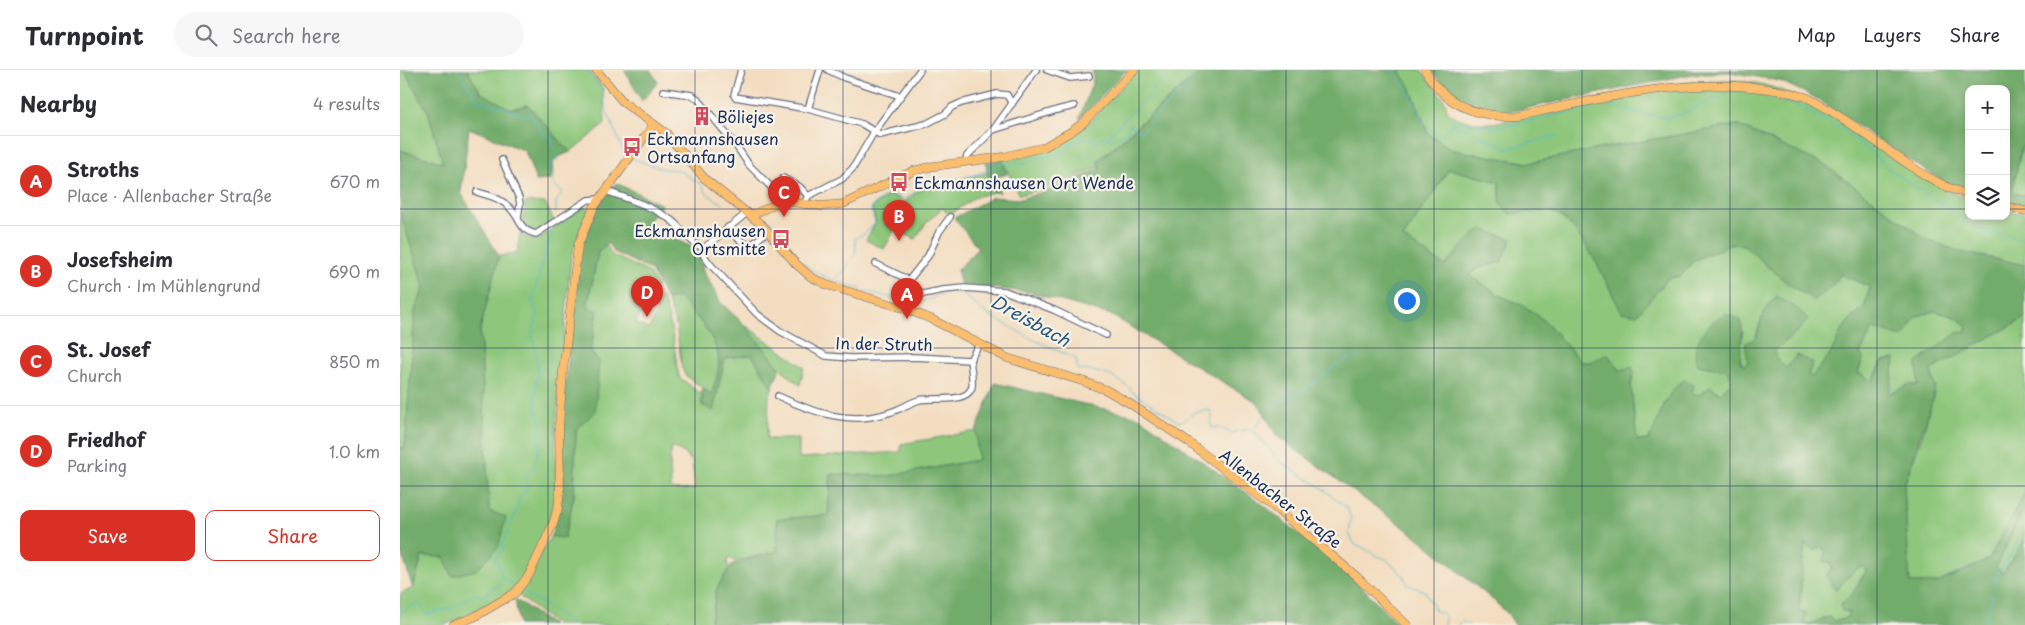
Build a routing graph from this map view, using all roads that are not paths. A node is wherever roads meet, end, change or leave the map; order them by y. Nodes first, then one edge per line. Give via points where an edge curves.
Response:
1 (596, 70) edge
2 (741, 70) edge
3 (820, 70) edge
4 (828, 70) edge
5 (920, 70) edge
6 (1036, 70) edge
7 (1047, 70) edge
8 (1134, 70) edge
9 (1425, 70) edge
10 (1088, 76) dead end
11 (1729, 77) dead end
12 (1690, 78) dead end
13 (663, 91) dead end
14 (900, 96) junction
15 (1012, 104) junction
16 (1074, 106) dead end
17 (808, 109) junction
18 (654, 124) junction
19 (993, 130) junction
20 (874, 132) junction
21 (502, 160) dead end
22 (965, 162) junction
23 (783, 178) dead end
24 (606, 191) junction
25 (477, 192) dead end
26 (1965, 194) edge
27 (599, 199) junction
28 (806, 200) junction
29 (780, 202) junction
30 (2010, 207) edge
31 (2025, 211) edge
32 (750, 213) junction
33 (518, 217) junction
34 (950, 217) dead end
35 (728, 227) junction
36 (768, 231) junction
37 (704, 248) junction
38 (876, 264) dead end
39 (909, 280) junction
40 (905, 302) junction
41 (1106, 335) dead end
42 (978, 344) junction
43 (970, 360) junction
44 (778, 396) dead end
45 (453, 625) edge
46 (1408, 625) edge

1 - 18 main road, Allenbacher Straße via 624,103
2 - 17 street via 735,97
3 - 17 street
4 - 14 street
5 - 14 street
6 - 15 street
7 - 10 street via 1070,78
8 - 22 main road via 1083,123 1060,139 1032,151
9 - 12 main road via 1438,88 1468,110 1501,117 1519,116 1623,90
11 - 26 main road via 1768,83 1807,97 1926,176
13 - 29 street via 692,95 698,99
14 - 20 street
15 - 19 street
15 - 20 street via 1007,95 987,96 952,107 926,124 880,135
16 - 19 street
17 - 20 street via 862,124
18 - 24 main road
18 - 32 main road, Allenbacher Straße via 683,151 704,178
19 - 22 street
20 - 28 street via 853,168 842,179
21 - 33 street via 519,198
22 - 28 main road via 913,171 843,204 821,206
23 - 28 street via 800,187
24 - 27 main road
24 - 37 street via 659,212 674,222 694,245
25 - 33 street via 501,200
27 - 33 street via 588,200 536,234 522,228
27 - 45 main road via 585,224 575,262 559,426 558,508 541,552 515,593 474,617
28 - 29 main road
29 - 32 main road
30 - 31 main road
32 - 35 street
32 - 36 main road, Allenbacher Straße
34 - 39 street
35 - 36 street via 748,245
35 - 37 street
36 - 40 main road, Allenbacher Straße via 811,277 827,285
37 - 43 street, In der Struth via 704,256 710,264 757,314 780,331 826,356
38 - 39 street
39 - 40 street
40 - 41 street via 943,290 1005,291
40 - 42 main road, Allenbacher Straße
42 - 43 street
42 - 46 main road, Allenbacher Straße via 1016,362 1106,390 1129,403 1188,442 1282,514
43 - 44 street via 972,386 969,392 956,398 920,400 875,417 834,417 802,408

